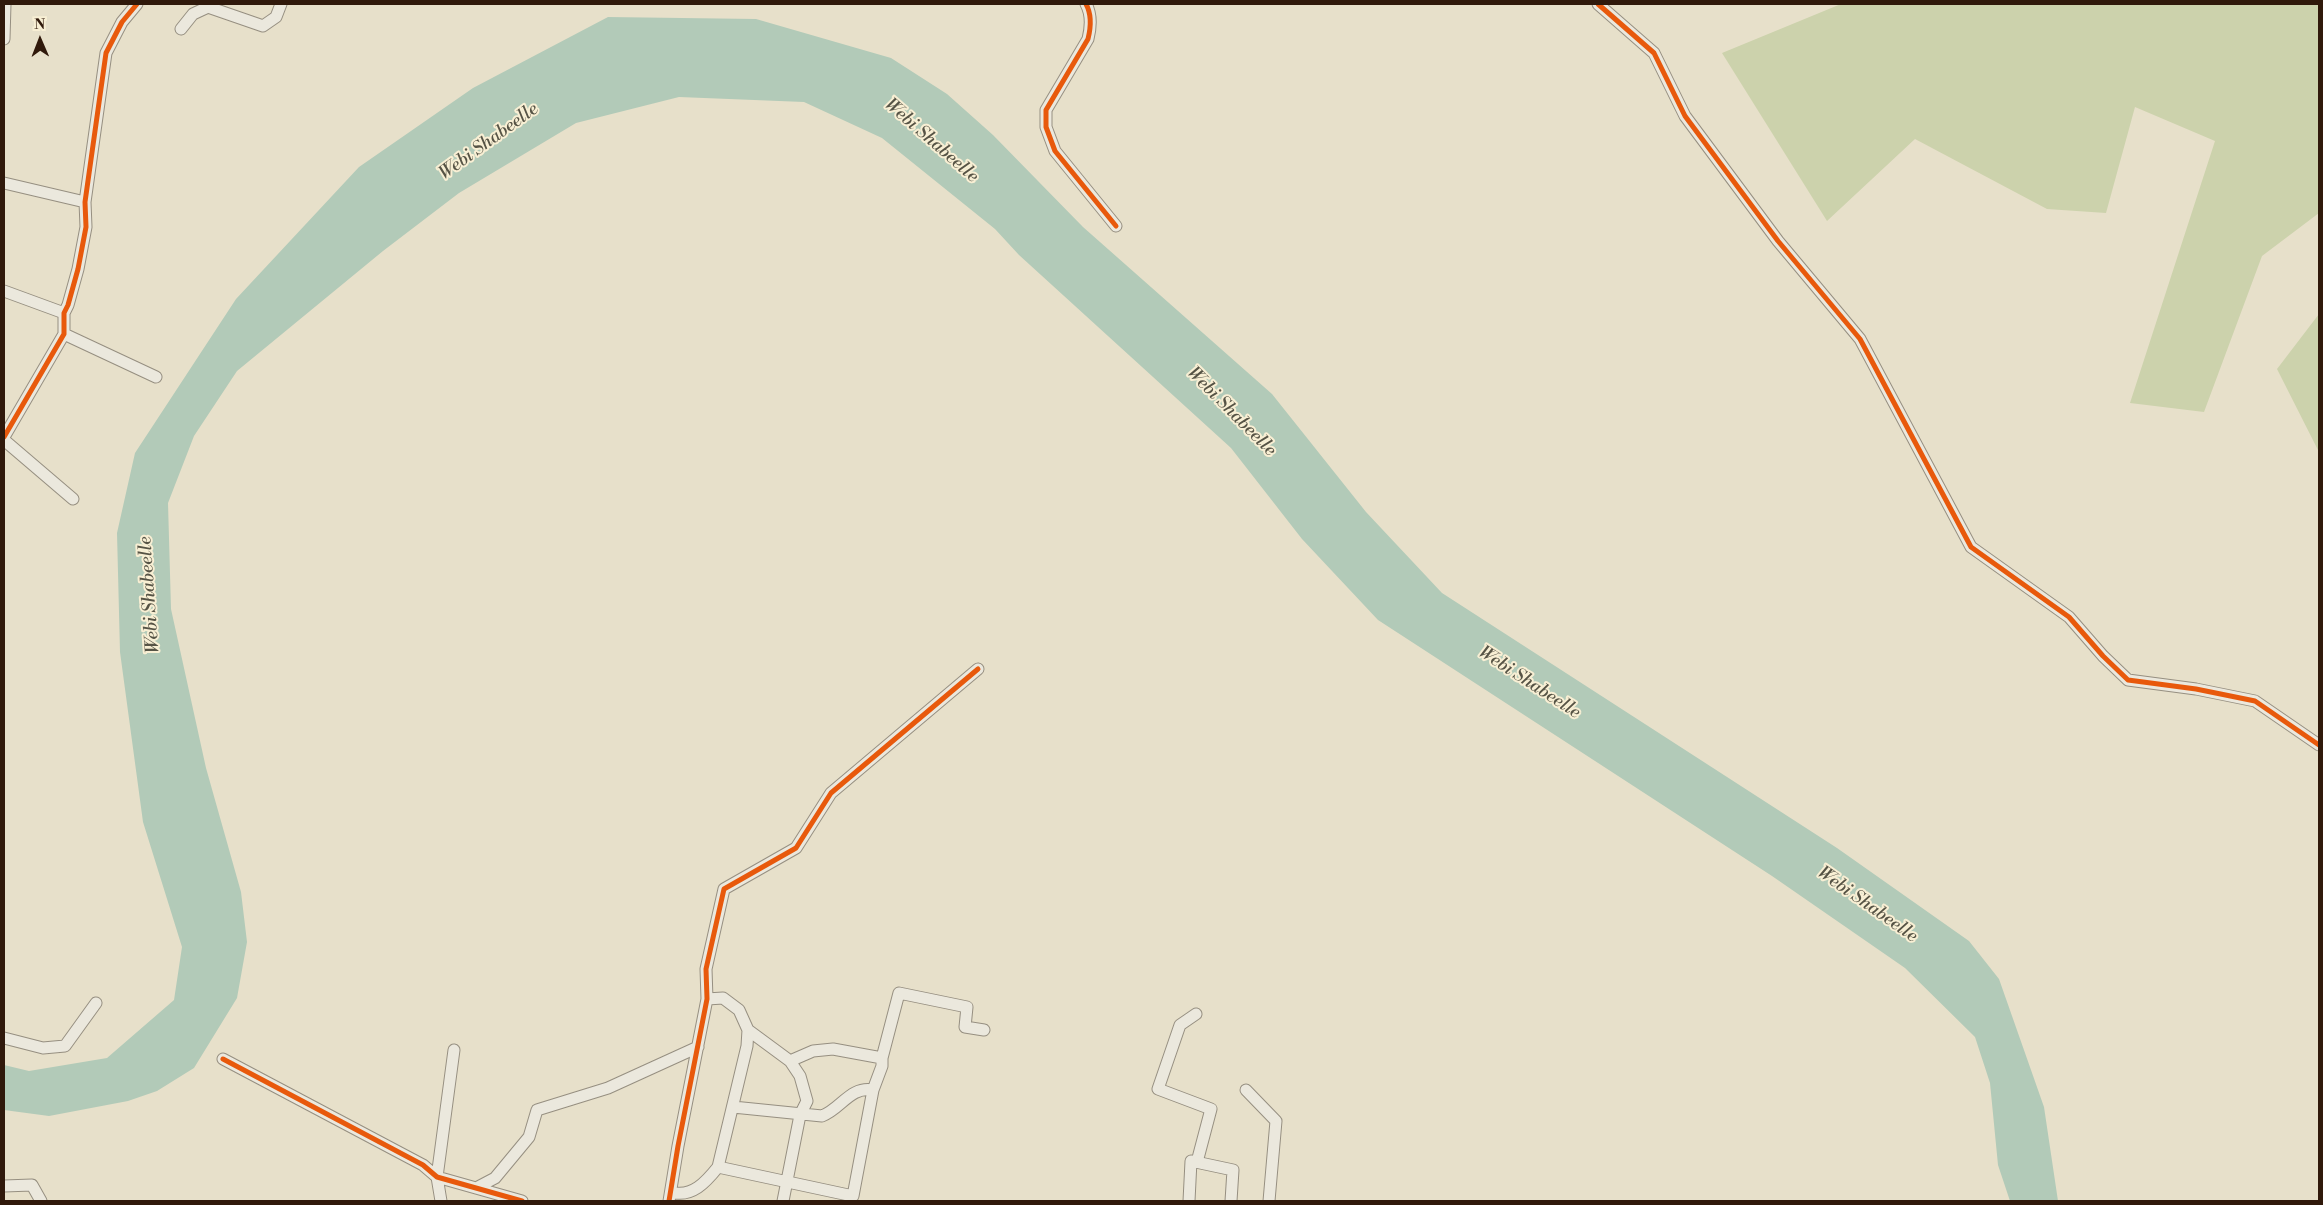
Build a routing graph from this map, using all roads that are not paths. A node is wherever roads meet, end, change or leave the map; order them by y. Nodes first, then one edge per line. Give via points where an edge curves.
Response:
1 (5, 4) edge
2 (137, 4) edge
3 (281, 4) edge
4 (1086, 4) edge
5 (1598, 4) edge
6 (207, 5) edge
7 (181, 30) dead end
8 (4, 39) edge
9 (4, 183) edge
10 (85, 202) junction
11 (1116, 226) dead end
12 (4, 291) edge
13 (64, 313) junction
14 (64, 334) junction
15 (156, 377) dead end
16 (4, 438) edge
17 (73, 498) dead end
18 (978, 669) dead end
19 (2319, 745) edge
20 (707, 999) junction
21 (96, 1003) dead end
22 (1196, 1014) dead end
23 (748, 1030) junction
24 (984, 1030) dead end
25 (4, 1038) edge
26 (698, 1047) junction
27 (454, 1050) dead end
28 (882, 1058) junction
29 (223, 1060) dead end
30 (790, 1062) junction
31 (873, 1090) junction
32 (1246, 1090) dead end
33 (733, 1107) junction
34 (800, 1115) junction
35 (1197, 1162) junction
36 (718, 1167) junction
37 (437, 1177) junction
38 (787, 1182) junction
39 (4, 1186) edge
40 (476, 1188) junction
41 (670, 1197) edge
42 (852, 1199) edge
43 (41, 1201) edge
44 (440, 1201) edge
45 (522, 1201) edge
46 (784, 1201) edge
47 (1188, 1201) edge
48 (1231, 1201) edge
49 (1269, 1201) edge

1 - 8 street
2 - 10 street via 122,22 106,53
3 - 6 street via 276,17 263,26
4 - 11 street via 1091,27 1088,39 1046,110 1046,127 1055,151
5 - 19 street via 1654,52 1685,116 1778,241 1860,339 1971,547 2069,617 2128,680 2255,701
6 - 7 street via 193,14
9 - 10 street
10 - 13 street via 86,227 78,269
12 - 13 street
13 - 14 street
14 - 15 street
14 - 16 street
16 - 17 street
18 - 20 street via 831,793 796,848 724,889 706,969
20 - 23 street via 724,998 739,1010
20 - 26 street
21 - 25 street via 65,1046 43,1048
22 - 35 street via 1180,1025 1158,1089 1211,1109
23 - 30 street
23 - 33 street via 748,1046
24 - 28 street via 966,1027 967,1007 899,993
26 - 40 street via 608,1088 537,1110 529,1137 495,1178
26 - 41 street
27 - 37 street
28 - 30 street via 833,1049 813,1051
28 - 31 street
29 - 37 street via 423,1165
30 - 34 street via 800,1076 807,1101
31 - 34 street via 859,1090 822,1116
31 - 42 street
32 - 49 street via 1276,1121
33 - 34 street
33 - 36 street
34 - 38 street
35 - 47 street via 1191,1161
35 - 48 street via 1233,1170
36 - 38 street
36 - 41 street via 700,1187
37 - 40 street
37 - 44 street
38 - 42 street
38 - 46 street
39 - 43 street via 32,1186
40 - 45 street

